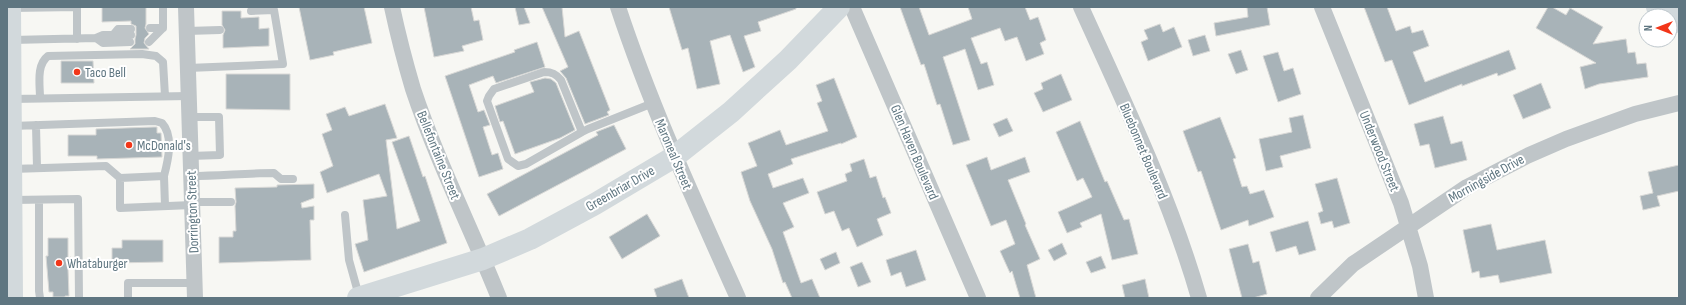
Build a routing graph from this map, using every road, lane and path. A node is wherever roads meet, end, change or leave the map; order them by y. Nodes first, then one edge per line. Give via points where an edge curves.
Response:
1 (78, 7) edge
2 (163, 7) edge
3 (186, 7) edge
4 (392, 7) edge
5 (618, 7) edge
6 (838, 7) edge
7 (852, 7) edge
8 (1081, 7) edge
9 (1322, 7) edge
10 (1658, 7) edge
11 (10, 8) edge
12 (251, 11) dead end
13 (1679, 22) edge
14 (220, 30) dead end
15 (187, 31) junction
16 (151, 36) dead end
17 (96, 38) junction
18 (77, 39) junction
19 (11, 40) junction
20 (188, 68) junction
21 (165, 96) junction
22 (188, 96) junction
23 (40, 98) junction
24 (11, 99) junction
25 (652, 103) junction
26 (1679, 103) edge
27 (189, 117) junction
28 (36, 125) junction
29 (12, 126) junction
30 (582, 132) junction
31 (190, 156) junction
32 (674, 157) junction
33 (9, 168) edge
34 (37, 168) junction
35 (164, 176) junction
36 (191, 176) junction
37 (120, 178) junction
38 (293, 179) dead end
39 (12, 200) junction
40 (39, 200) junction
41 (232, 202) dead end
42 (192, 204) junction
43 (165, 206) junction
44 (345, 214) dead end
45 (1408, 226) junction
46 (483, 259) junction
47 (194, 291) edge
48 (12, 298) edge
49 (40, 298) edge
50 (79, 298) edge
51 (128, 298) edge
52 (359, 298) edge
53 (499, 298) edge
54 (738, 298) edge
55 (978, 298) edge
56 (1199, 298) edge
57 (1318, 298) edge
58 (1426, 298) edge

1 - 11 lane
1 - 18 lane
2 - 16 lane via 163,28
3 - 15 street, Dorrington Street
4 - 46 street, Bellefontaine Street via 414,91
5 - 25 street, Maroneal Street
6 - 32 main road, Greenbriar Drive via 788,60 732,112
7 - 55 street, Glen Haven Boulevard
8 - 56 street, Bluebonnet Boulevard via 1151,164 1188,259
9 - 45 street, Underwood Street
10 - 13 main road
11 - 19 main road
12 - 20 lane via 274,10 283,64
14 - 15 lane
15 - 20 street, Dorrington Street
17 - 17 lane via 103,35 130,35 103,43
17 - 18 lane
18 - 19 lane
19 - 24 main road
20 - 22 street, Dorrington Street
21 - 22 lane
21 - 23 lane
21 - 23 lane via 163,62 156,56 142,54 48,56 42,63 40,72
22 - 27 street, Dorrington Street
23 - 24 lane
24 - 29 main road
25 - 30 lane
25 - 32 street, Maroneal Street
26 - 45 street, Morningside Drive via 1635,114 1527,156 1467,186
27 - 31 street, Dorrington Street
27 - 31 lane via 219,117 220,155
28 - 29 lane
28 - 34 lane
28 - 35 lane via 155,121 162,123 168,133 168,161
29 - 33 main road
30 - 30 lane via 518,166 508,158 487,101 488,96 494,89 544,72 551,72 558,75 561,80
31 - 36 street, Dorrington Street
32 - 46 main road, Greenbriar Drive via 530,239
32 - 54 street, Maroneal Street
33 - 34 lane
33 - 39 main road
34 - 37 lane via 106,166
35 - 37 lane
35 - 43 lane
36 - 38 lane via 274,173 281,179
36 - 42 street, Dorrington Street
37 - 43 lane via 120,208
39 - 40 lane
39 - 48 main road
40 - 49 lane
40 - 50 lane via 78,199
41 - 42 lane
42 - 43 lane
42 - 47 street, Dorrington Street
44 - 52 lane via 349,260
45 - 57 street, Morningside Drive via 1353,264
45 - 58 street, Underwood Street
46 - 52 main road, Greenbriar Drive
46 - 53 street, Bellefontaine Street
47 - 51 lane via 128,283

